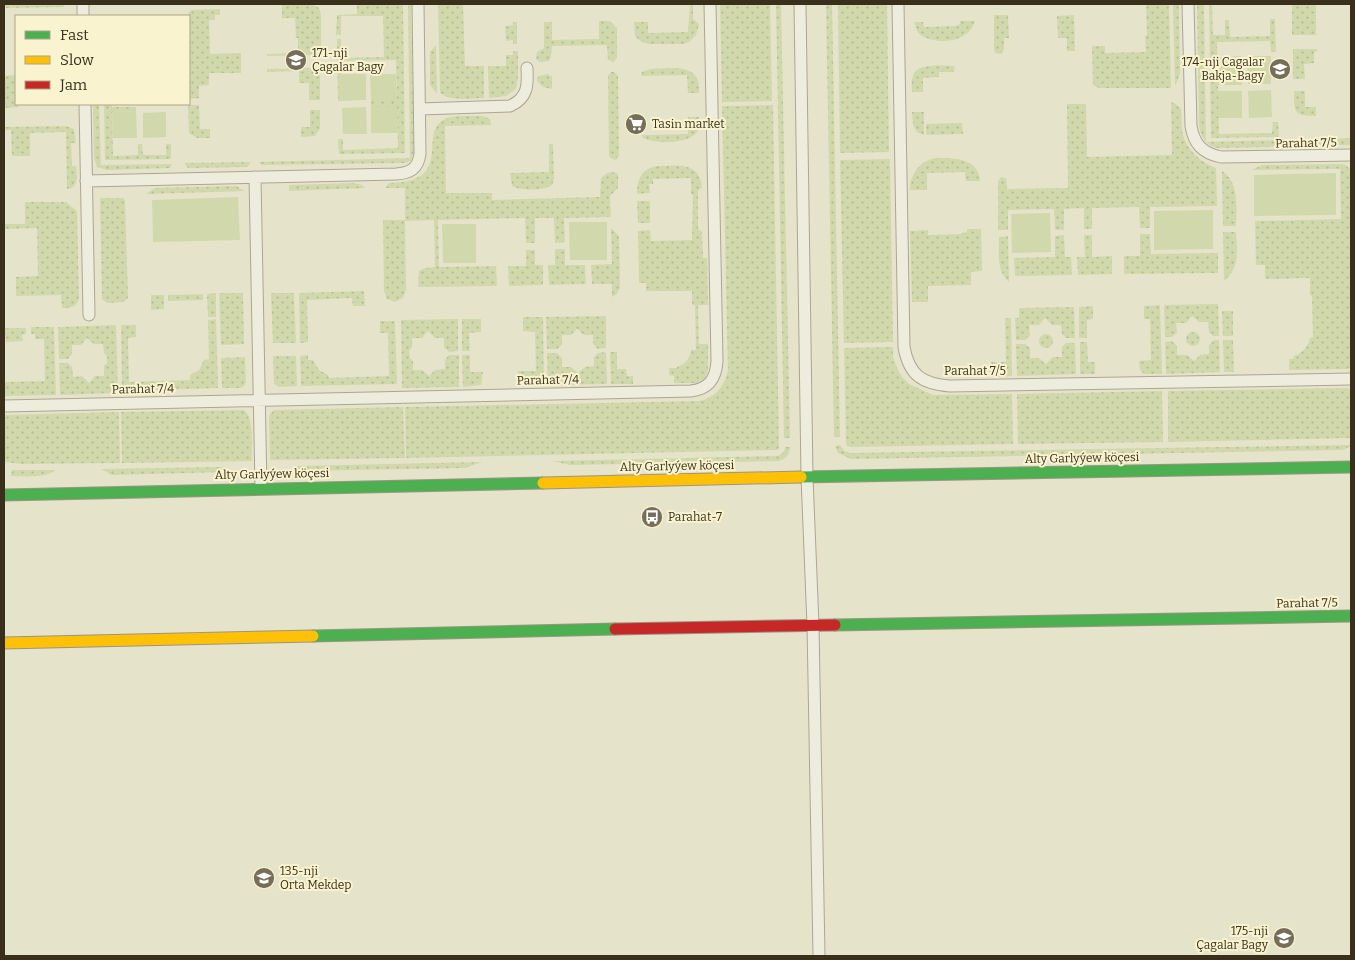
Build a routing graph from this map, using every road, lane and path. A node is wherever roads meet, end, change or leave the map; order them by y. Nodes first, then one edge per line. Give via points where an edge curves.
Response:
1 (418, 4) edge
2 (710, 4) edge
3 (800, 4) edge
4 (898, 4) edge
5 (1188, 4) edge
6 (527, 68) dead end
7 (85, 105) edge
8 (420, 109) junction
9 (1351, 155) edge
10 (255, 177) junction
11 (86, 181) junction
12 (89, 315) dead end
13 (1351, 379) edge
14 (259, 400) junction
15 (4, 406) edge
16 (1351, 467) edge
17 (807, 477) junction
18 (261, 488) junction
19 (4, 495) edge
20 (1351, 616) edge
21 (813, 625) junction
22 (4, 643) edge
23 (818, 956) edge

1 - 8 street
2 - 14 street, Parahat 7/4 via 717,361 711,383 691,391
3 - 17 street
4 - 13 street, Parahat 7/5 via 904,347 918,378 950,386
5 - 9 street, Parahat 7/5 via 1190,126 1197,145 1203,151 1221,157
6 - 8 street via 526,93 510,106
7 - 11 street
8 - 10 street via 420,154 416,168 406,174
10 - 11 street
10 - 14 street
11 - 12 street
14 - 15 street, Parahat 7/4
14 - 18 street
16 - 17 street, Alty Garlyýew köçesi
17 - 18 street, Alty Garlyýew köçesi
17 - 21 street
18 - 19 street, Alty Garlyýew köçesi
20 - 21 street, Parahat 7/5
21 - 22 street
21 - 23 street

